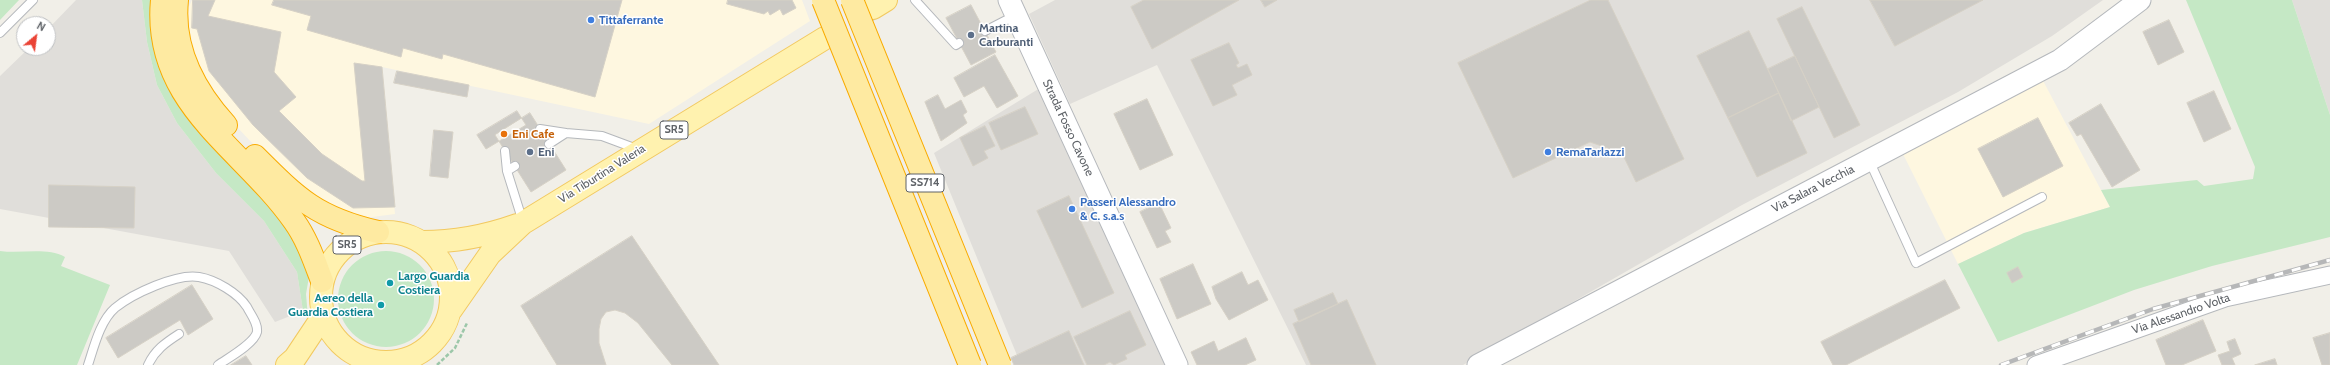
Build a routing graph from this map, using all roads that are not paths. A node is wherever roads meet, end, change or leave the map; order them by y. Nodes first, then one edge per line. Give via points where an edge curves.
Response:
1 (33, 0) edge
2 (162, 0) edge
3 (177, 0) edge
4 (823, 0) edge
5 (852, 0) edge
6 (916, 0) edge
7 (2140, 0) edge
8 (1012, 8) edge
9 (984, 31) dead end
10 (0, 34) edge
11 (825, 38) tunnel mouth
12 (959, 43) dead end
13 (540, 129) dead end
14 (566, 133) junction
15 (549, 144) dead end
16 (642, 150) junction
17 (505, 151) dead end
18 (1868, 160) junction
19 (514, 166) dead end
20 (507, 171) junction
21 (2042, 197) dead end
22 (523, 223) junction
23 (378, 232) junction
24 (422, 242) junction
25 (2330, 275) edge
26 (322, 281) junction
27 (451, 310) junction
28 (323, 316) junction
29 (179, 334) dead end
30 (359, 362) edge
31 (88, 365) edge
32 (148, 365) edge
33 (218, 365) edge
34 (288, 365) edge
35 (970, 365) edge
36 (1000, 365) edge
37 (1178, 365) edge
38 (1478, 365) edge
39 (2036, 365) edge

1 - 10 lane
2 - 26 highway via 161,23 166,54 189,104 293,220 310,249
3 - 23 highway via 178,30 188,72 224,123 297,197 313,208 349,225
4 - 35 highway, SS714, bridge
5 - 36 highway, SS714, bridge
6 - 12 lane via 956,45
7 - 18 street, Via Salara Vecchia via 2060,60
8 - 9 lane
8 - 37 street, Strada Fosso Cavone
11 - 16 main road, Via Tiburtina Valeria / SR5
13 - 14 lane
14 - 15 lane
14 - 16 lane via 602,136
16 - 22 main road, Via Tiburtina Valeria / SR5
17 - 20 lane
18 - 21 lane via 1916,264
18 - 38 street, Via Salara Vecchia
19 - 20 lane
20 - 22 lane
22 - 24 main road, Via Tiburtina Valeria / SR5 via 468,238
22 - 27 main road, Via Tiburtina Valeria / SR5 via 490,254
23 - 24 main road, SR5 via 393,232
23 - 26 main road, SR5 via 359,237 343,248 330,263
24 - 27 main road, SR5 via 432,250 446,272 452,297
25 - 39 street, Via Alessandro Volta via 2225,298
26 - 28 main road, SR5
27 - 30 main road, SR5 via 445,327 434,342 420,353 404,360 386,363
28 - 30 main road, SR5 via 340,343 353,353
28 - 34 main road
29 - 32 lane via 162,344
31 - 33 lane via 105,322 115,308 147,289 183,278 199,277 227,288 244,303 257,324 254,338

